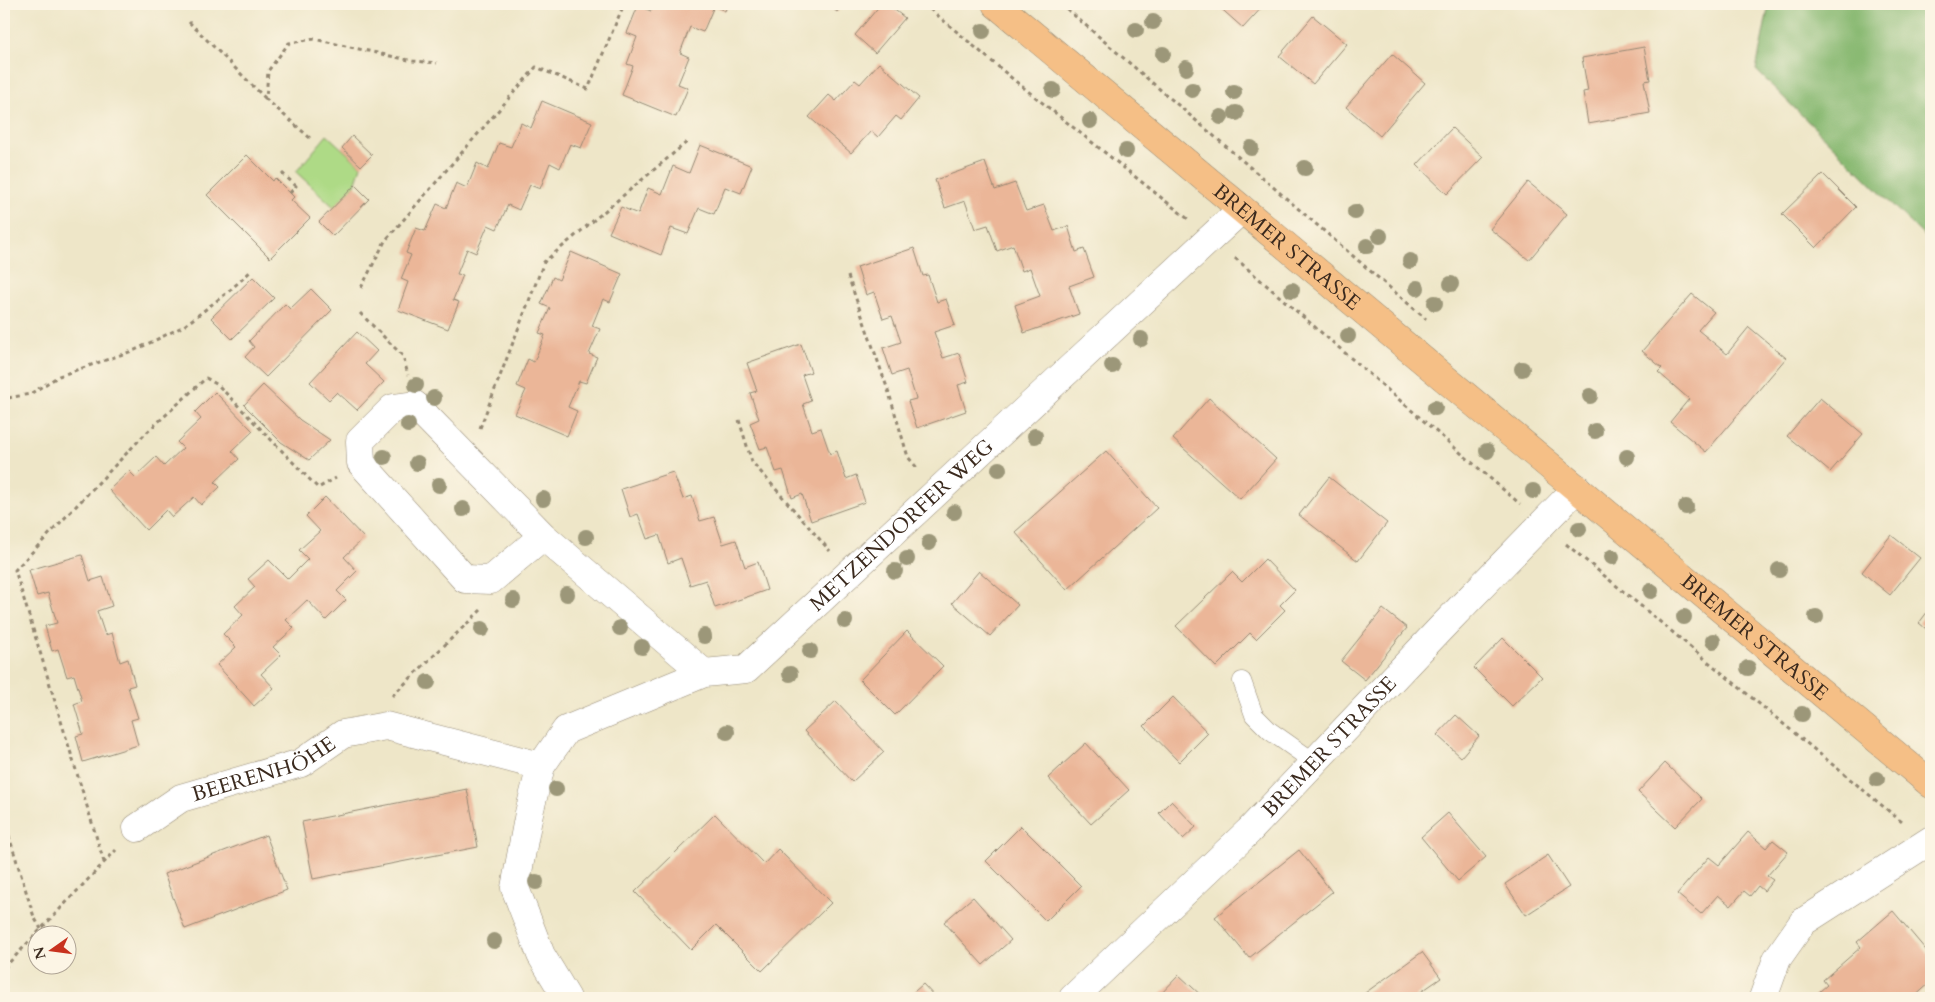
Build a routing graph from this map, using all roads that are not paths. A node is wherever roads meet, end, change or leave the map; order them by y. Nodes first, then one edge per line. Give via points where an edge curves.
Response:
1 (996, 4) edge
2 (1242, 209) junction
3 (1577, 488) junction
4 (543, 536) junction
5 (704, 673) junction
6 (1242, 681) dead end
7 (1314, 762) junction
8 (541, 766) junction
9 (1931, 784) edge
10 (138, 828) road end
11 (1929, 842) edge
12 (567, 998) edge
13 (1073, 998) edge
14 (1763, 998) edge

1 - 2 main road, BREMER STRASSE
2 - 3 main road, BREMER STRASSE
2 - 5 street, METZENDORFER WEG via 746,669
3 - 7 street, BREMER STRASSE
3 - 9 main road, BREMER STRASSE
4 - 4 street via 415,405 393,408 360,441 361,463 465,579 491,580
4 - 5 street
5 - 8 street, METZENDORFER WEG via 566,730
6 - 7 lane via 1254,715 1270,731
7 - 13 street, BREMER STRASSE via 1249,831
8 - 10 street, BEERENHÖHE via 386,726 343,734 302,763 181,798
8 - 12 street via 515,888 541,955
11 - 14 street via 1803,922 1777,959

